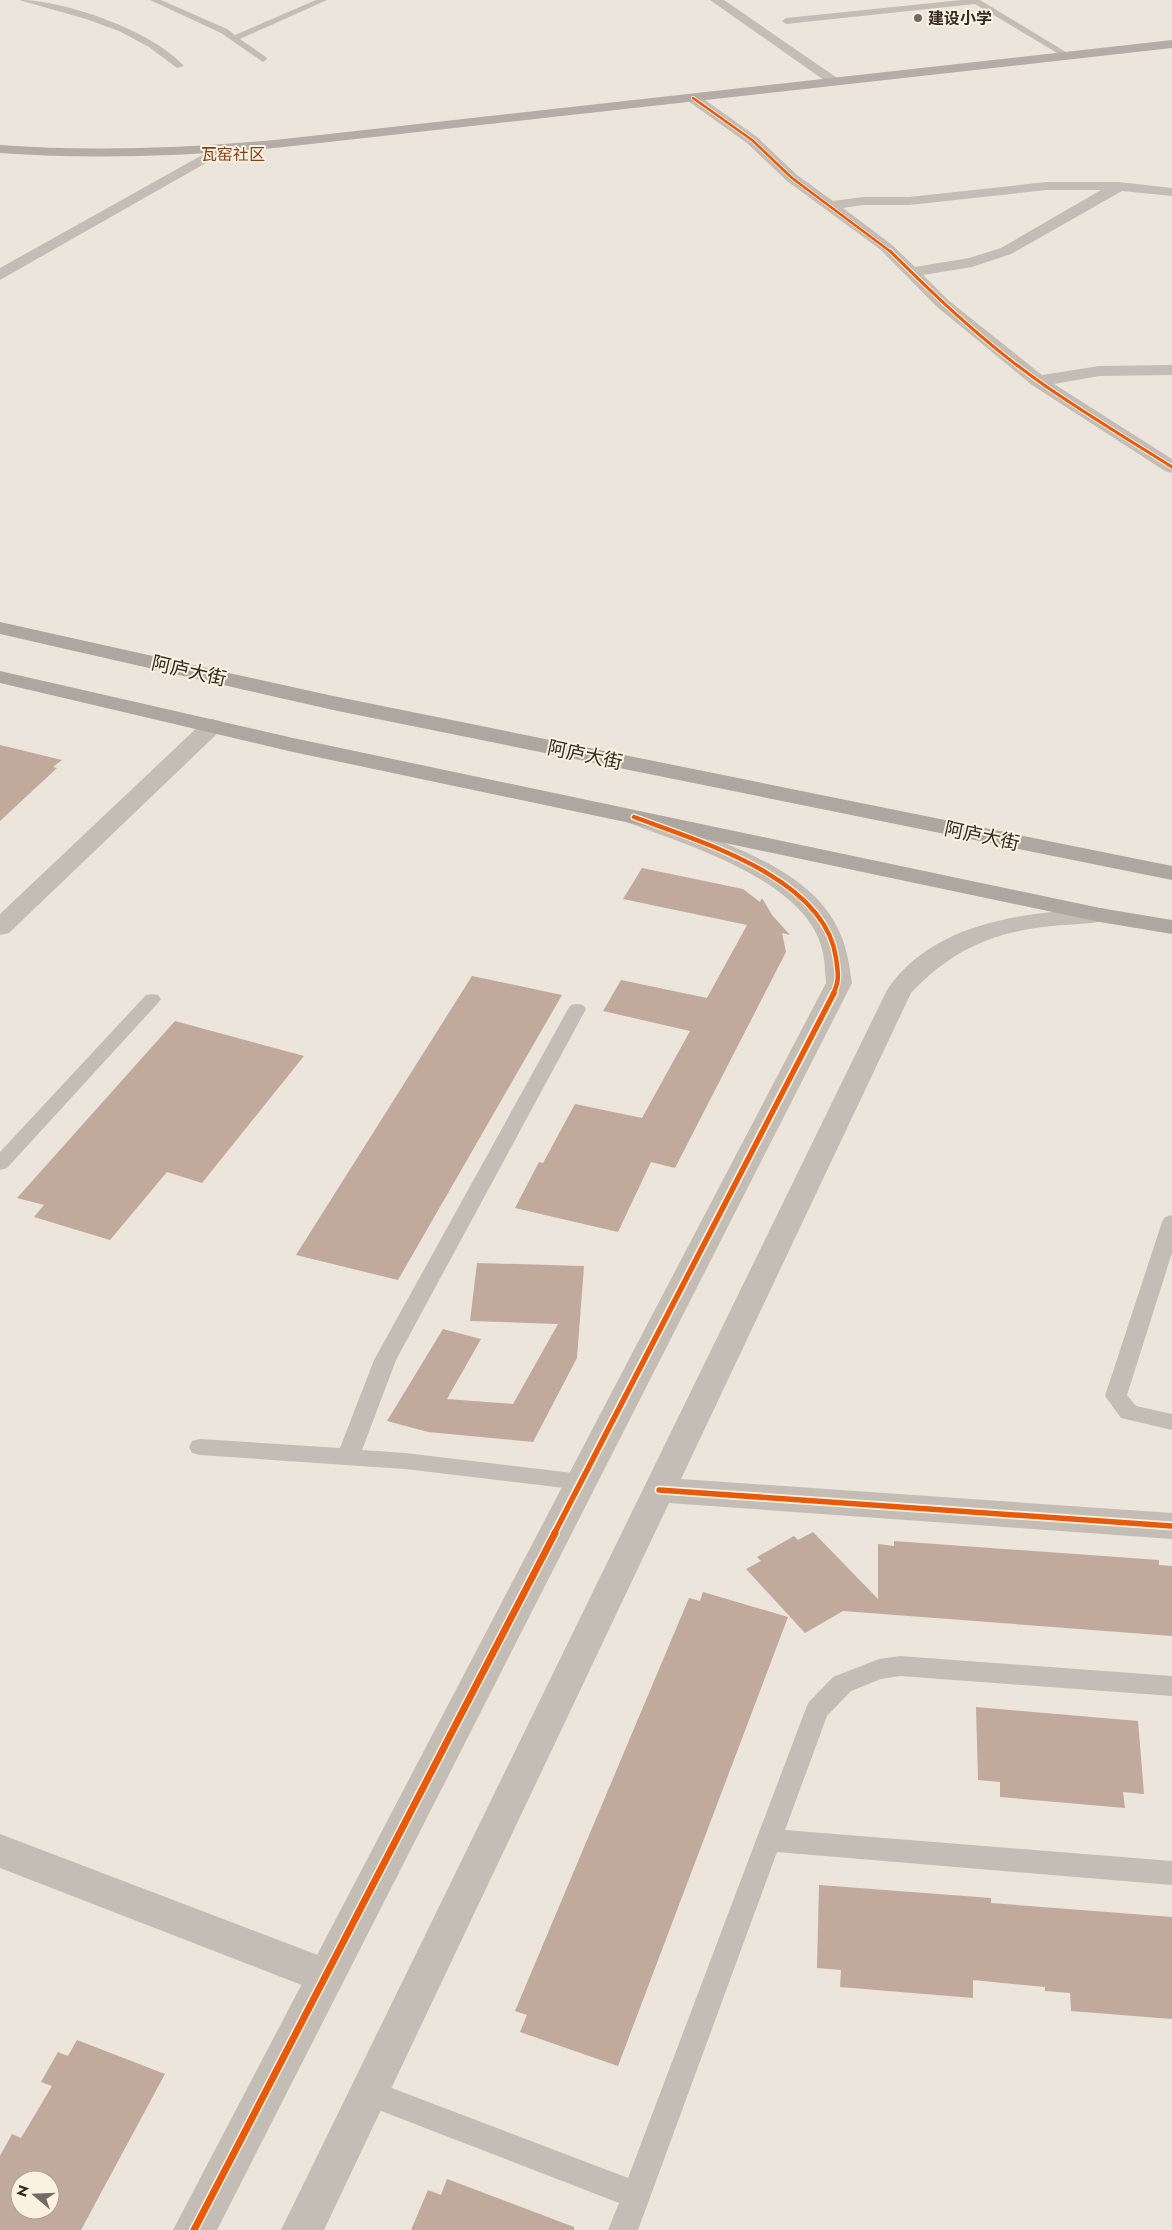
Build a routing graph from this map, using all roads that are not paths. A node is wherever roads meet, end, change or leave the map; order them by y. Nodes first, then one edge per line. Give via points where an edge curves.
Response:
1 (23, 0) edge
2 (54, 0) edge
3 (154, 0) edge
4 (324, 0) edge
5 (716, 0) edge
6 (290, 3) dead end
7 (40, 4) junction
8 (304, 9) junction
9 (786, 21) dead end
10 (235, 38) junction
11 (1172, 40) edge
12 (1172, 44) edge
13 (1062, 52) junction
14 (263, 59) dead end
15 (180, 66) dead end
16 (834, 80) junction
17 (693, 98) junction
18 (0, 144) edge
19 (222, 148) junction
20 (0, 149) edge
21 (1119, 186) junction
22 (1172, 192) edge
23 (830, 206) junction
24 (912, 272) junction
25 (0, 275) edge
26 (1172, 370) edge
27 (1038, 381) junction
28 (1172, 467) edge
29 (0, 628) edge
30 (0, 677) edge
31 (212, 726) junction
32 (634, 817) junction
33 (1172, 873) edge
34 (1100, 915) junction
35 (1172, 927) edge
36 (0, 928) edge
37 (152, 999) dead end
38 (577, 1009) dead end
39 (0, 1164) edge
40 (1172, 1222) edge
41 (1172, 1422) edge
42 (200, 1447) dead end
43 (348, 1457) junction
44 (581, 1482) junction
45 (659, 1490) junction
46 (1172, 1526) edge
47 (1172, 1686) edge
48 (768, 1840) junction
49 (0, 1851) edge
50 (1172, 1873) edge
51 (325, 1976) junction
52 (368, 2092) junction
53 (636, 2195) junction
54 (194, 2230) edge
55 (302, 2230) edge
56 (623, 2230) edge

1 - 7 lane
2 - 7 lane
3 - 10 lane
4 - 8 lane
5 - 16 street
6 - 8 lane
7 - 15 lane via 130,34
8 - 10 lane
9 - 13 lane via 976,1
10 - 14 lane
11 - 13 main road
12 - 16 main road
13 - 16 main road
16 - 17 main road
16 - 18 main road via 166,149 79,150
17 - 19 main road
17 - 23 street via 752,140 777,165
19 - 20 main road via 114,155
19 - 25 street
21 - 22 street
21 - 23 street via 1047,186
21 - 24 street via 1006,251 972,262
23 - 24 street via 886,247
24 - 27 street via 966,325
26 - 27 street via 1099,370
27 - 28 street
29 - 33 highway, 阿庐大街 via 333,703
30 - 31 highway
31 - 32 highway
31 - 36 street
32 - 34 highway
32 - 44 street via 756,867 796,892 831,934 837,950 839,983
34 - 35 highway
34 - 45 street via 1040,918 988,930 927,962 900,990
37 - 39 lane
38 - 43 lane via 385,1360
40 - 41 lane via 1116,1396 1129,1412
42 - 43 lane
43 - 44 lane
44 - 51 street
45 - 46 street
45 - 52 street
47 - 48 lane via 900,1666 879,1669 842,1684 817,1710
48 - 50 lane
48 - 53 lane
49 - 51 street
51 - 54 street
52 - 53 lane
52 - 55 street
53 - 56 lane

